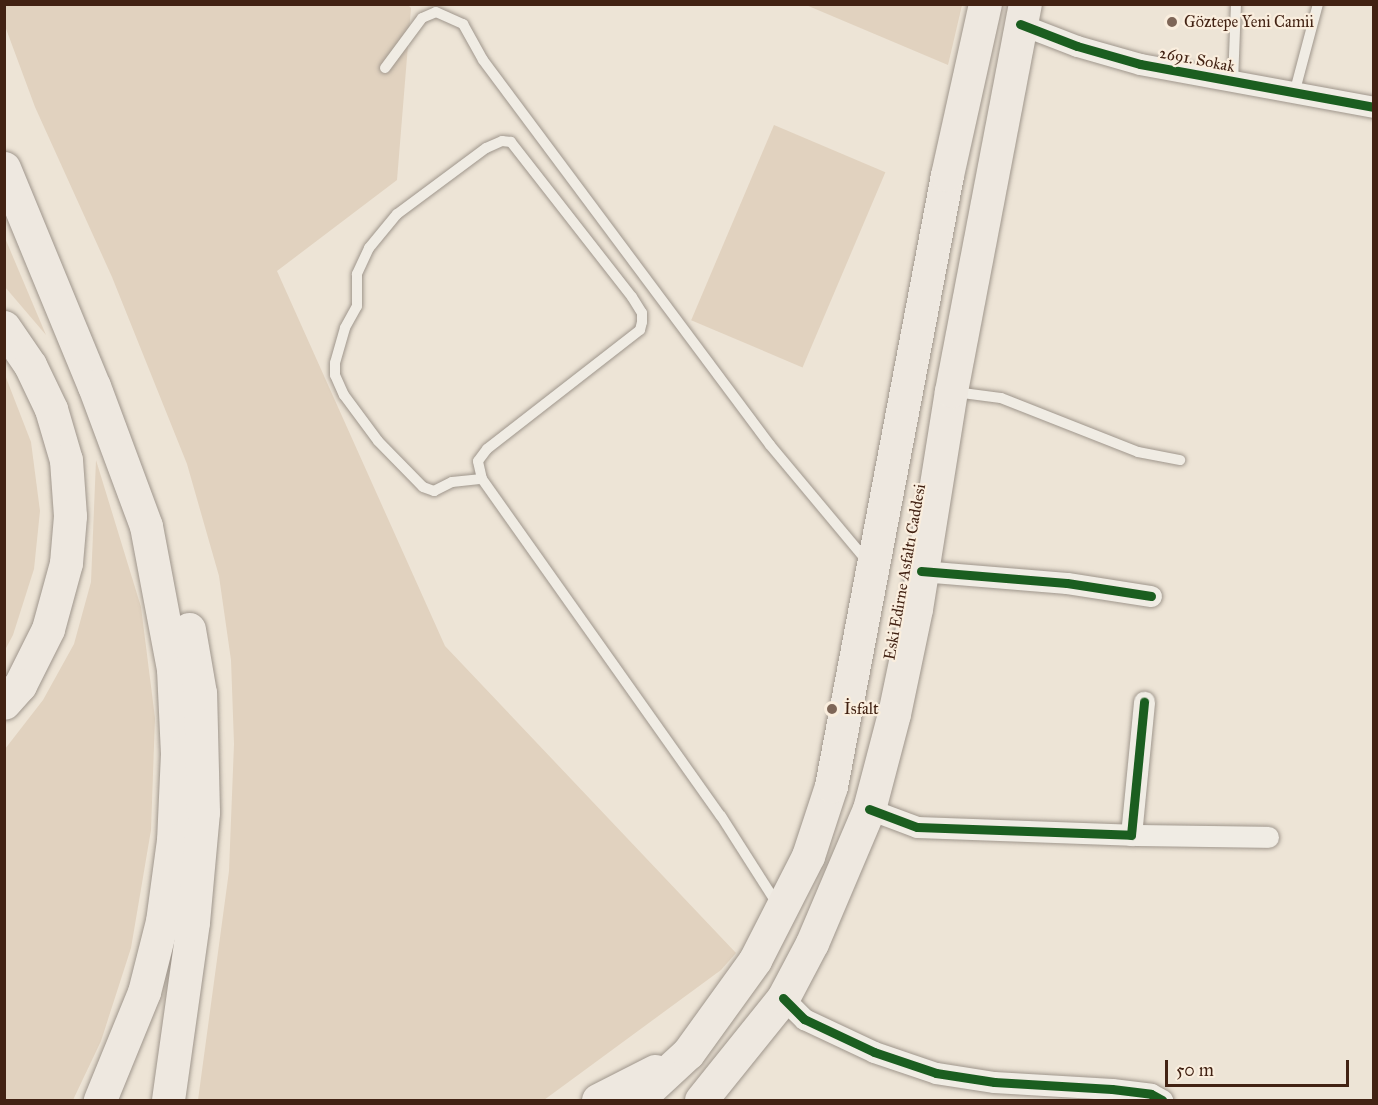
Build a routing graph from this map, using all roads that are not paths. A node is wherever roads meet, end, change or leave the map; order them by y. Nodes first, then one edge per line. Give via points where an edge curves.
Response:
1 (985, 4) edge
2 (1236, 4) edge
3 (1318, 4) edge
4 (1022, 14) edge
5 (385, 68) dead end
6 (1233, 82) junction
7 (1294, 95) junction
8 (1374, 107) edge
9 (4, 168) edge
10 (4, 327) edge
11 (951, 392) junction
12 (1180, 460) dead end
13 (130, 478) junction
14 (482, 480) junction
15 (873, 567) junction
16 (921, 571) junction
17 (1151, 596) dead end
18 (1144, 702) dead end
19 (4, 703) edge
20 (868, 809) junction
21 (1131, 835) junction
22 (1268, 837) dead end
23 (781, 910) junction
24 (783, 998) junction
25 (688, 1053) junction
26 (100, 1101) edge
27 (168, 1101) edge
28 (598, 1101) edge
29 (637, 1101) edge
30 (701, 1101) edge
31 (1162, 1101) edge

1 - 15 main road, Eski Edirne Asfaltı Caddesi via 947,176
2 - 6 lane, 2691. Sokak
3 - 7 lane
4 - 6 street, 2691. Sokak via 1109,55
4 - 11 main road, Eski Edirne Asfaltı Caddesi
5 - 15 lane via 422,18 436,12 463,24 483,60 770,445
6 - 7 street, 2691. Sokak
7 - 8 street, 2691. Sokak
9 - 13 main road
10 - 19 main road via 30,365 51,409 66,460 70,516 66,563 48,629 20,685
11 - 12 lane via 1001,398 1138,452
11 - 16 main road, Eski Edirne Asfaltı Caddesi
13 - 26 main road via 157,569 173,669 177,753 173,840 162,921 144,992
13 - 27 main road via 150,506 164,539 185,610 200,693 203,812 193,922
14 - 14 lane via 478,462 487,449 640,330 642,322 642,313 632,297 511,142 502,141 486,148 398,214 369,248 357,274 357,306 334,363 344,395 385,450 423,487 434,491 452,482
14 - 23 lane via 721,816
15 - 23 main road, Eski Edirne Asfaltı Caddesi via 831,786 808,856
16 - 17 street via 1067,583
16 - 20 main road, Eski Edirne Asfaltı Caddesi via 894,714
18 - 21 street
20 - 21 street via 917,827
20 - 24 main road, Eski Edirne Asfaltı Caddesi via 812,943
21 - 22 street
23 - 25 main road, Eski Edirne Asfaltı Caddesi via 755,960
24 - 30 main road, Eski Edirne Asfaltı Caddesi
24 - 31 street via 804,1019 874,1052 936,1073 994,1082 1112,1089 1151,1094
25 - 28 main road
25 - 29 main road, Eski Edirne Asfaltı Caddesi

